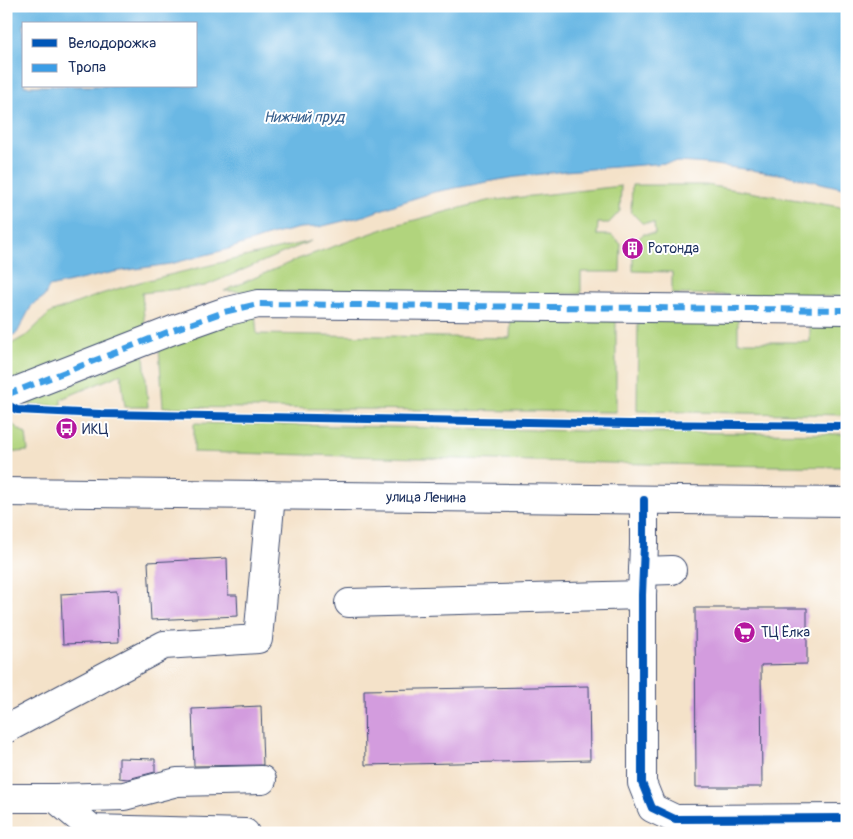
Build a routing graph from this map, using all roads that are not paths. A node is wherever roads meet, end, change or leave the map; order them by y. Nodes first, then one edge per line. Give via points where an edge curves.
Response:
1 (847, 310) edge
2 (6, 395) edge
3 (6, 492) edge
4 (271, 495) junction
5 (644, 500) junction
6 (847, 502) edge
7 (672, 570) dead end
8 (642, 583) junction
9 (349, 603) dead end
10 (6, 730) edge
11 (262, 780) dead end
12 (6, 798) edge
13 (55, 798) junction
14 (847, 818) edge
15 (245, 833) edge

1 - 2 street via 258,304 173,330
3 - 4 street, улица Ленина
4 - 5 street, улица Ленина
4 - 10 street via 258,640 164,645
5 - 6 street, улица Ленина
5 - 8 street
7 - 8 street
8 - 9 street
8 - 14 street via 642,783 652,808 675,819
11 - 13 street via 177,782 124,796
12 - 13 street
13 - 15 street via 92,830

